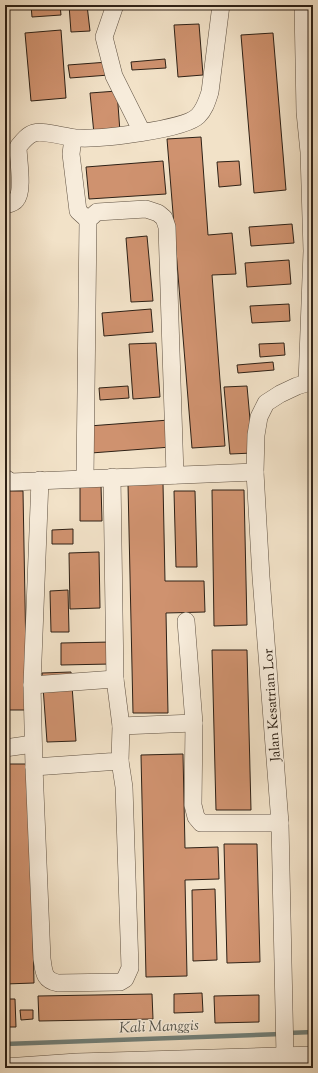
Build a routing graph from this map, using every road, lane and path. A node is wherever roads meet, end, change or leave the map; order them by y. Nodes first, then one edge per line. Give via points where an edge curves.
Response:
1 (115, 5) edge
2 (221, 5) edge
3 (303, 5) edge
4 (309, 112) edge
5 (142, 132) junction
6 (73, 138) junction
7 (311, 152) edge
8 (5, 205) edge
9 (88, 220) junction
10 (312, 251) edge
11 (310, 383) edge
12 (255, 472) junction
13 (175, 475) junction
14 (112, 477) junction
15 (5, 478) edge
16 (85, 478) junction
17 (40, 480) junction
18 (186, 621) dead end
19 (115, 679) junction
20 (32, 685) junction
21 (194, 723) junction
22 (121, 726) junction
23 (33, 744) junction
24 (5, 748) edge
25 (120, 761) junction
26 (34, 767) junction
27 (280, 823) junction
28 (313, 1055) edge
29 (285, 1056) junction
30 (156, 1064) edge
31 (5, 1067) edge

1 - 5 street via 104,37 114,76
2 - 5 street via 210,92 206,105 197,117 183,125
3 - 4 street
4 - 7 street
5 - 6 street via 114,137
6 - 8 street via 34,133 24,139 18,146 19,196 14,203
6 - 9 street via 71,154 78,211
7 - 10 street
9 - 13 street via 97,212 146,209 158,213 168,226
9 - 16 street
10 - 11 street
11 - 12 street, Jalan Kesatrian Lor via 280,394 266,404 258,417
12 - 13 street
12 - 27 street, Jalan Kesatrian Lor
13 - 14 street
14 - 16 street
14 - 19 street
15 - 17 street via 11,482
16 - 17 street
17 - 20 street
18 - 21 street
19 - 20 street
19 - 22 street
20 - 23 street
21 - 22 street
21 - 27 street via 193,805 196,817 201,823
22 - 25 street
23 - 24 street
23 - 26 street
25 - 26 street
25 - 26 street via 124,787 130,968 125,979 120,982 58,983 51,982 46,977 42,959
27 - 29 street, Jalan Kesatrian Lor
28 - 29 street
29 - 30 street
30 - 31 street via 77,1062

